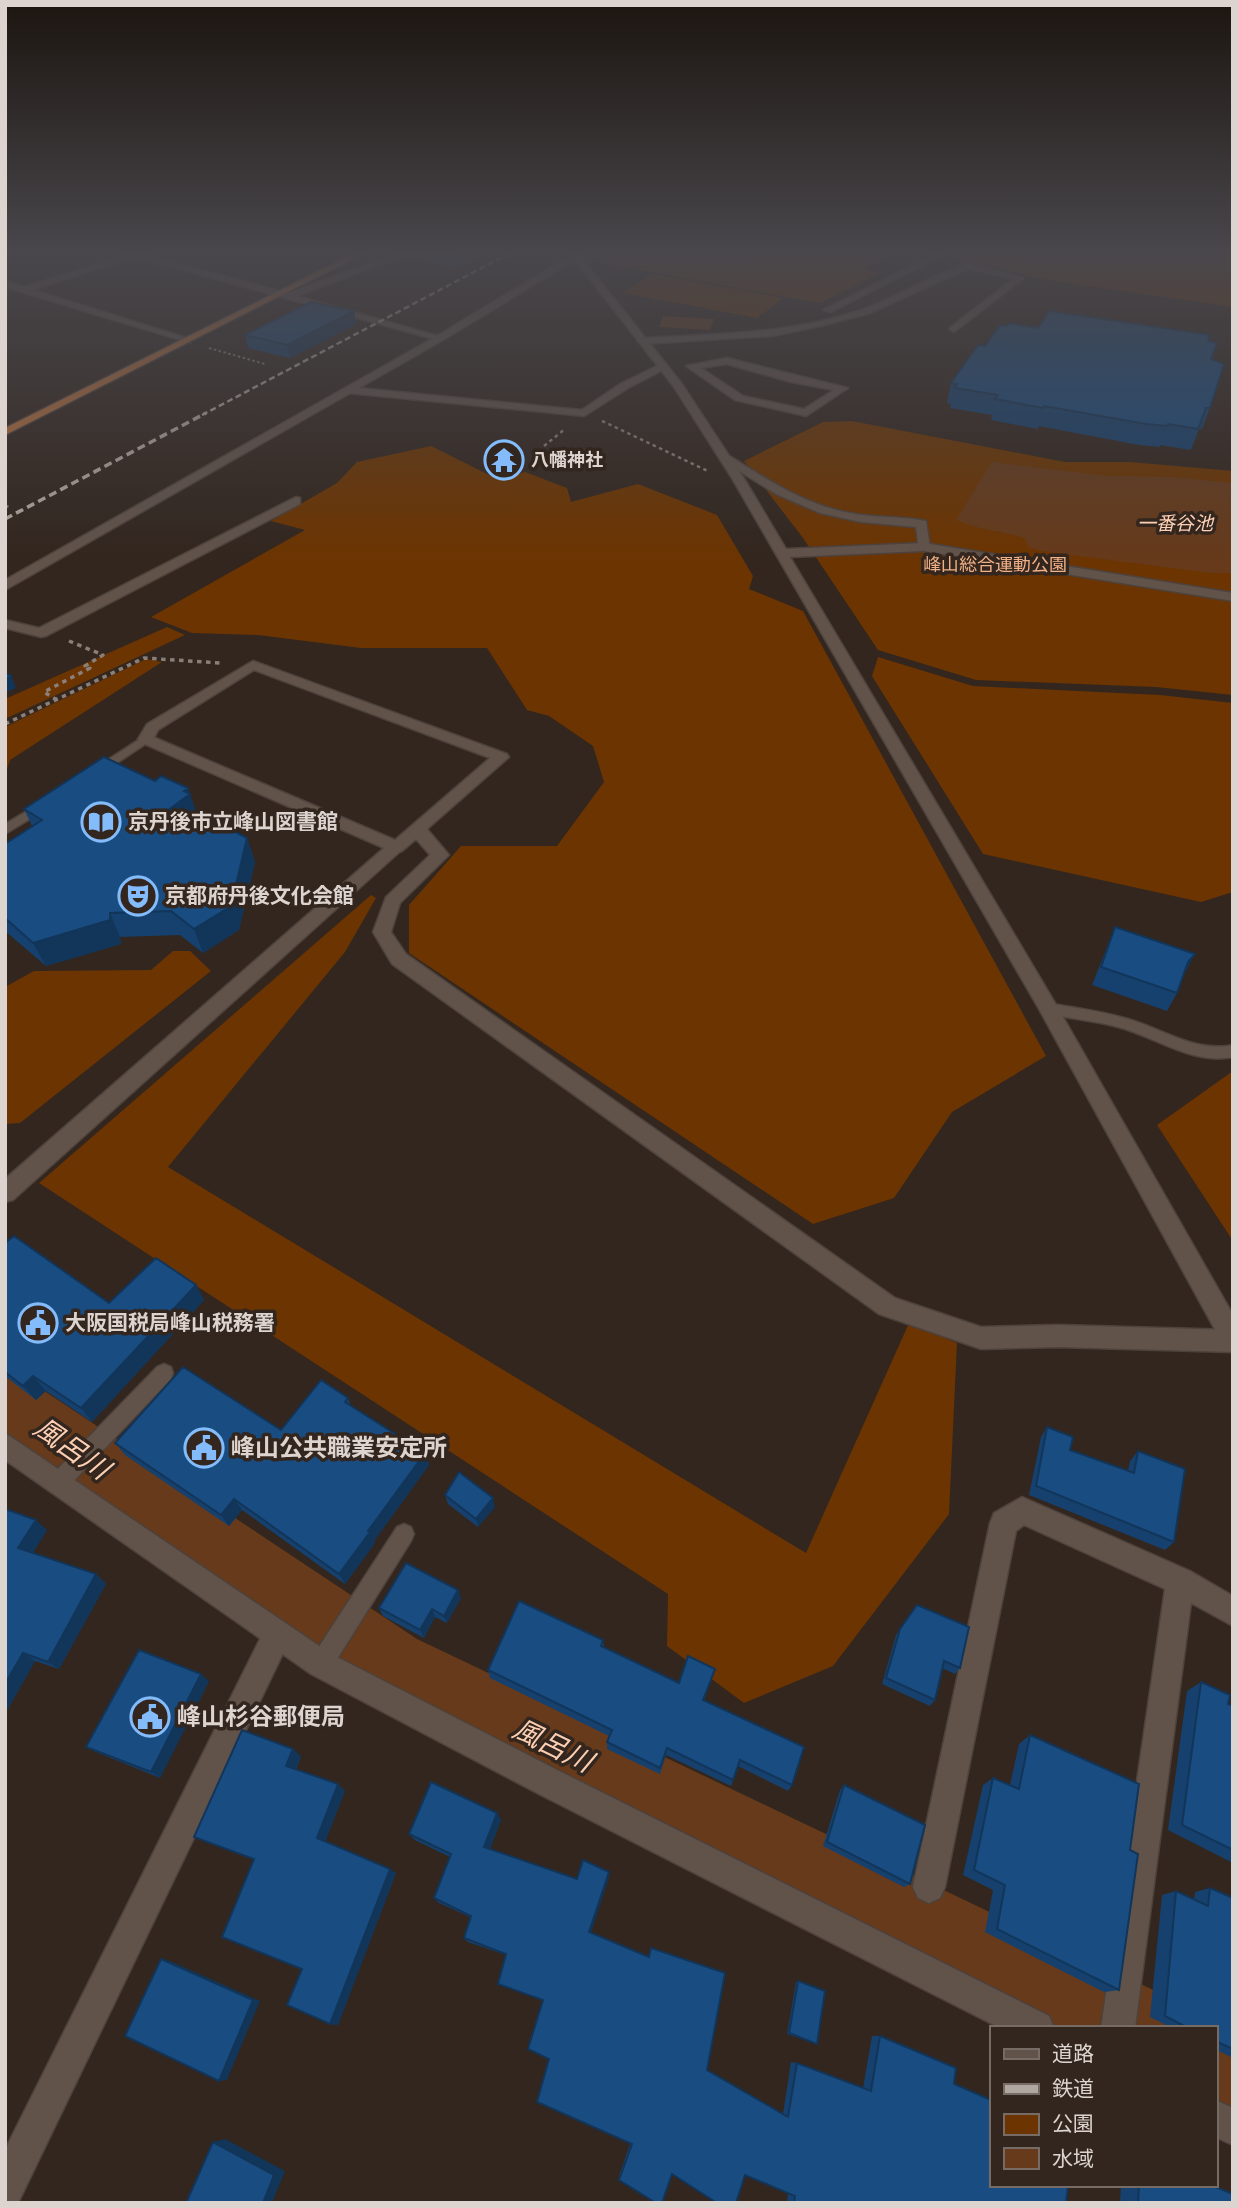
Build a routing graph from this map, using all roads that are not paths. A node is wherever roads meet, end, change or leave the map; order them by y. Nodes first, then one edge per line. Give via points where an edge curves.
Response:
1 (159, 355) edge
2 (410, 355) edge
3 (654, 355) edge
4 (663, 366) junction
5 (709, 378) junction
6 (678, 386) junction
7 (348, 390) junction
8 (5, 432) edge
9 (724, 457) junction
10 (296, 501) dead end
11 (923, 547) junction
12 (782, 553) junction
13 (5, 586) edge
14 (1233, 597) edge
15 (5, 624) edge
16 (146, 739) junction
17 (87, 777) edge
18 (52, 799) edge
19 (417, 829) junction
20 (5, 830) edge
21 (396, 847) junction
22 (1048, 1008) junction
23 (1233, 1051) edge
24 (5, 1193) edge
25 (1233, 1339) edge
26 (164, 1373) dead end
27 (5, 1445) edge
28 (58, 1483) junction
29 (404, 1534) dead end
30 (1180, 1581) junction
31 (1233, 1612) edge
32 (277, 1635) junction
33 (321, 1664) junction
34 (929, 1887) dead end
35 (1033, 2026) edge
36 (1118, 2026) edge
37 (1217, 2119) edge
38 (1233, 2127) edge
39 (5, 2190) edge

1 - 8 highway
2 - 7 street
3 - 4 street
4 - 6 street
4 - 7 street via 584,413
5 - 5 street via 739,398 806,413 843,388 727,361 691,366
5 - 6 street
6 - 9 street
7 - 13 street
9 - 11 street via 773,489 816,508 843,516 922,524
9 - 12 street
10 - 15 street via 41,633
11 - 12 street
11 - 14 street
12 - 22 street
16 - 17 lane
16 - 19 street via 152,727 253,665 501,757
16 - 21 street
18 - 20 lane
19 - 21 street
19 - 25 street via 440,855 392,901 382,932 399,959 887,1306 981,1338
21 - 24 street
22 - 23 lane via 1127,1024 1183,1046 1223,1054
22 - 25 street
26 - 28 lane
27 - 28 street
28 - 32 street
29 - 33 lane
30 - 31 street
30 - 34 street via 1022,1510 1004,1523
30 - 36 street
32 - 33 street
32 - 39 street
33 - 35 street
37 - 38 street

